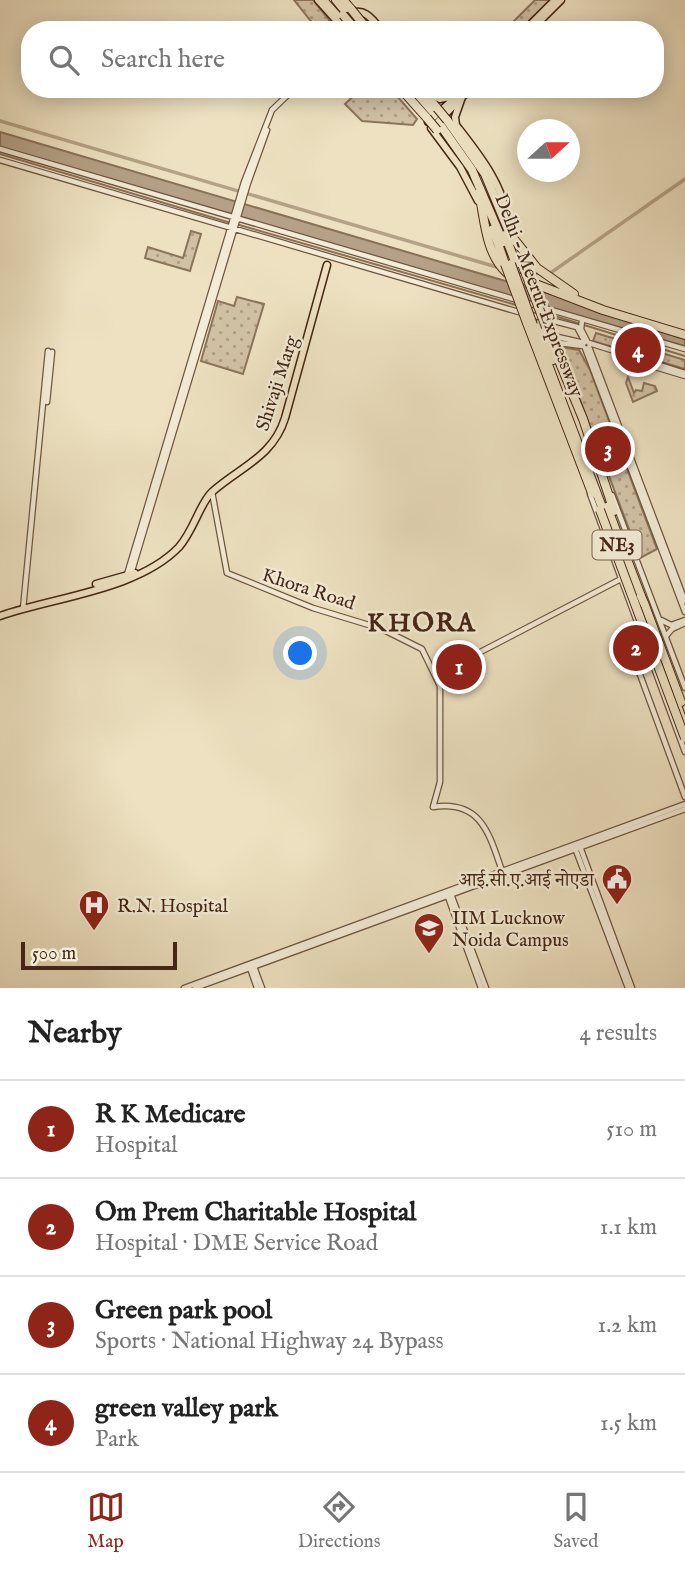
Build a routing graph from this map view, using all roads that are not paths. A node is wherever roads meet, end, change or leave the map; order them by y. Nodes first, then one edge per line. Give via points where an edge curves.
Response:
1 (321, 0) edge
2 (330, 0) edge
3 (336, 0) edge
4 (344, 0) edge
5 (555, 0) edge
6 (561, 0) edge
7 (365, 13) junction
8 (339, 21) edge
9 (344, 21) edge
10 (348, 21) edge
11 (354, 21) edge
12 (361, 21) edge
13 (373, 21) edge
14 (534, 21) edge
15 (540, 21) edge
16 (287, 98) edge
17 (407, 98) edge
18 (408, 98) edge
19 (415, 98) edge
20 (418, 98) edge
21 (430, 98) edge
22 (456, 98) edge
23 (462, 98) edge
24 (430, 119) junction
25 (0, 149) edge
26 (0, 160) edge
27 (478, 190) junction
28 (482, 209) junction
29 (234, 222) junction
30 (507, 225) junction
31 (510, 234) junction
32 (495, 237) junction
33 (327, 265) dead end
34 (510, 266) junction
35 (579, 324) junction
36 (539, 327) junction
37 (685, 334) edge
38 (540, 343) junction
39 (586, 344) junction
40 (685, 349) edge
41 (50, 351) dead end
42 (552, 351) junction
43 (685, 375) edge
44 (580, 416) junction
45 (565, 423) junction
46 (601, 469) junction
47 (583, 473) junction
48 (212, 492) junction
49 (597, 492) junction
50 (606, 507) junction
51 (130, 575) junction
52 (621, 579) junction
53 (641, 599) junction
54 (685, 601) edge
55 (24, 607) junction
56 (685, 612) edge
57 (0, 615) edge
58 (660, 620) junction
59 (685, 622) edge
60 (666, 637) junction
61 (647, 651) junction
62 (436, 675) junction
63 (685, 688) edge
64 (685, 700) edge
65 (685, 713) edge
66 (685, 727) edge
67 (685, 738) edge
68 (685, 752) edge
69 (677, 770) junction
70 (685, 789) edge
71 (685, 797) edge
72 (685, 806) edge
73 (577, 846) junction
74 (502, 871) junction
75 (449, 893) junction
76 (251, 966) junction
77 (184, 988) edge
78 (195, 988) edge
79 (259, 988) edge
80 (483, 988) edge
81 (630, 988) edge

1 - 8 highway
2 - 10 highway, bridge
3 - 11 highway, bridge
4 - 7 main road
4 - 12 highway, bridge
5 - 14 main road
6 - 15 main road
7 - 9 main road via 352,13
7 - 13 main road
16 - 29 street via 274,112
17 - 27 highway, bridge via 457,156
18 - 24 main road
19 - 24 highway, Delhi - Meerut Expressway / NE3
20 - 24 highway, Delhi - Meerut Expressway / NE3
21 - 30 highway, bridge via 464,140
22 - 24 main road
23 - 30 main road via 455,122 493,180
24 - 28 main road
24 - 34 highway, Delhi - Meerut Expressway / NE3, bridge via 442,124 483,190
25 - 29 street
26 - 29 street
27 - 28 highway
27 - 32 highway
28 - 32 main road
28 - 34 highway
29 - 35 street
29 - 35 street
29 - 51 street
30 - 31 highway
31 - 34 highway
31 - 37 highway via 552,280 586,300
32 - 34 highway
33 - 48 main road, Shivaji Marg via 276,440
34 - 36 highway, Delhi - Meerut Expressway / NE3, bridge
34 - 37 highway via 594,307
35 - 39 street
35 - 40 street
36 - 38 highway, Delhi - Meerut Expressway / NE3
36 - 39 street
36 - 42 highway, Delhi - Meerut Expressway / NE3
36 - 42 highway
36 - 45 highway
38 - 45 highway
38 - 49 highway, Delhi - Meerut Expressway / NE3
39 - 42 street via 559,343
39 - 43 street
39 - 54 street
39 - 56 street
41 - 55 street
42 - 44 highway
42 - 50 highway, Delhi - Meerut Expressway / NE3
44 - 46 highway
44 - 50 highway
45 - 47 highway
45 - 49 highway
46 - 50 highway
46 - 53 street
47 - 50 highway
47 - 52 street
48 - 51 main road, Shivaji Marg via 194,528 178,547 162,561
48 - 62 street, Khora Road via 227,573 408,640 424,651
49 - 53 highway, Delhi - Meerut Expressway / NE3
50 - 53 highway
50 - 67 highway, bridge
51 - 55 main road, Shivaji Marg
52 - 53 street
52 - 62 street
53 - 58 street
53 - 61 street
53 - 64 highway
53 - 65 highway, Delhi - Meerut Expressway / NE3
53 - 66 highway, Delhi - Meerut Expressway / NE3
55 - 57 main road, Shivaji Marg
58 - 59 street via 671,625
58 - 60 street
59 - 60 street
60 - 63 street
61 - 68 street
61 - 69 street via 636,659
62 - 74 street, Khora Road via 440,686 440,782 433,807 461,808 477,817 488,831
69 - 70 street
69 - 71 street
72 - 73 street
73 - 74 street
73 - 75 street
73 - 81 street
74 - 75 street
75 - 76 street
75 - 80 street
76 - 77 street
76 - 78 street
76 - 79 street

